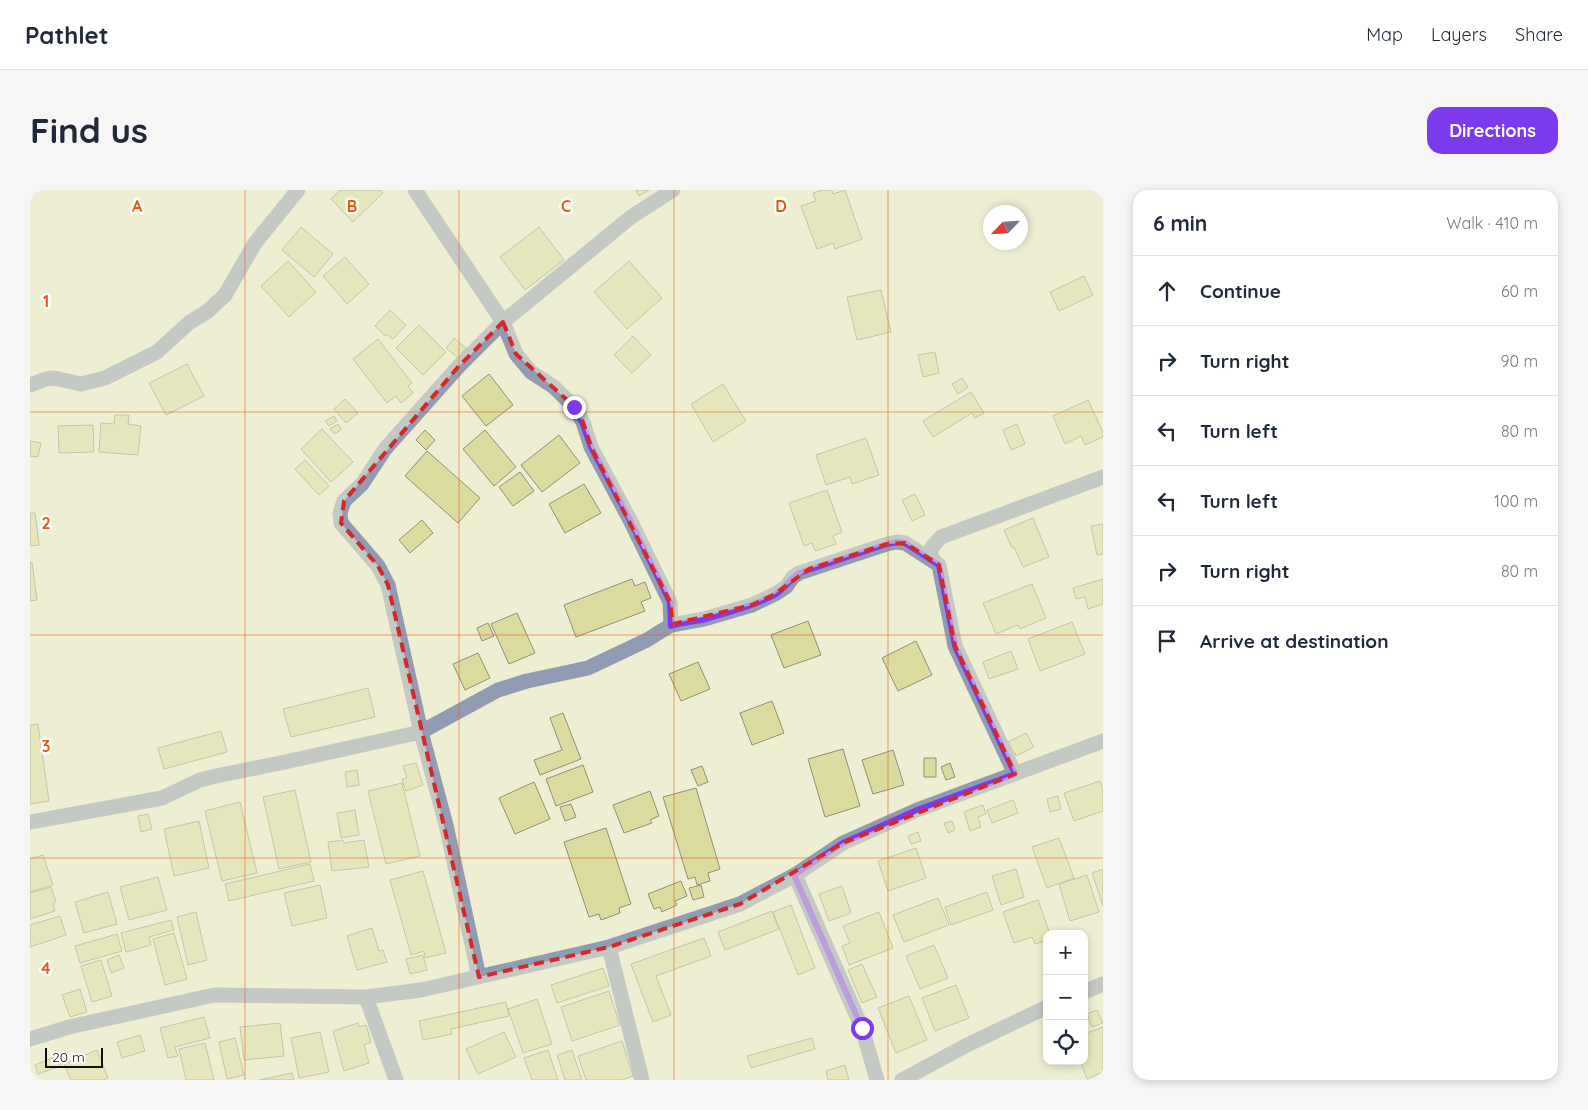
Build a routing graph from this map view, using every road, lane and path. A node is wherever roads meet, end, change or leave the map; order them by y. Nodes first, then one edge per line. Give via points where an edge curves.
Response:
1 (298, 190) edge
2 (415, 190) edge
3 (673, 190) edge
4 (503, 322) junction
5 (30, 385) edge
6 (1103, 476) edge
7 (939, 565) junction
8 (671, 626) junction
9 (421, 732) junction
10 (1103, 741) edge
11 (1015, 774) junction
12 (30, 822) edge
13 (794, 875) junction
14 (609, 948) junction
15 (479, 977) junction
16 (1103, 984) edge
17 (1088, 990) edge
18 (366, 997) junction
19 (1043, 1009) edge
20 (30, 1039) edge
21 (396, 1080) edge
22 (642, 1080) edge
23 (877, 1080) edge
24 (902, 1080) edge

1 - 5 street via 255,243 225,295 156,352 105,378 81,384 46,378
2 - 4 street
3 - 4 street via 631,217
4 - 8 street via 516,354 574,407 670,602
4 - 9 street via 385,449 362,484 344,501 340,514 341,523 378,566 388,585
6 - 7 street via 941,537 932,546 930,557
7 - 8 street via 905,543 887,544 799,573 776,594 752,605
7 - 11 street via 955,646
8 - 9 street via 588,668 498,690
9 - 12 street via 200,780 162,798
9 - 15 street via 446,825
10 - 11 street
11 - 13 street via 917,810 843,843
13 - 14 street via 740,904
13 - 23 street via 862,1028
14 - 15 street
14 - 22 street
15 - 18 street via 421,990
16 - 17 street
18 - 20 street via 214,994
18 - 21 street
19 - 24 street

